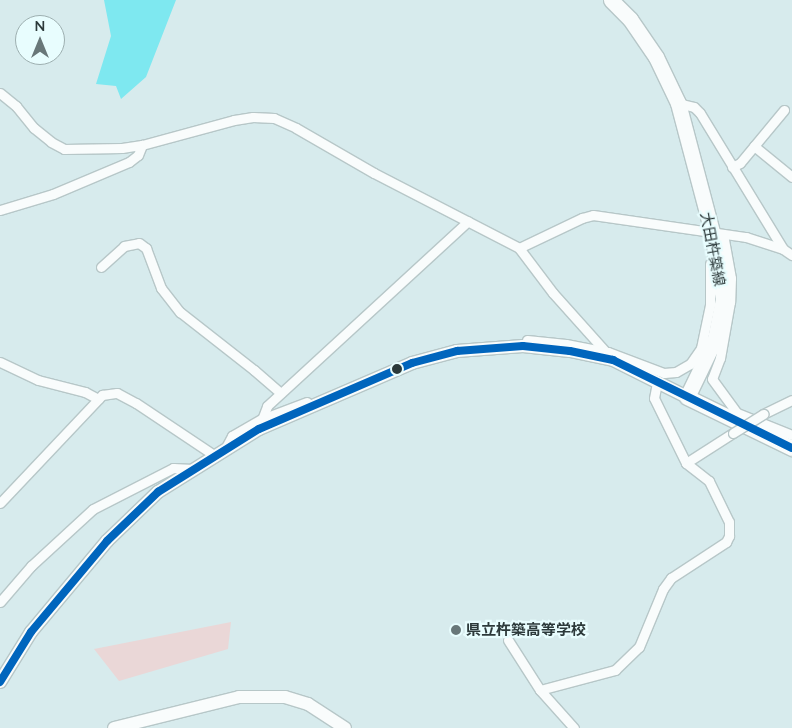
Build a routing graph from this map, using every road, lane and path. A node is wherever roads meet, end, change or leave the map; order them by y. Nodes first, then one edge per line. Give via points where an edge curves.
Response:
1 (611, 0) edge
2 (0, 93) edge
3 (678, 103) junction
4 (784, 110) dead end
5 (142, 145) junction
6 (754, 146) junction
7 (732, 167) junction
8 (792, 177) edge
9 (0, 210) edge
10 (468, 221) junction
11 (714, 232) junction
12 (519, 248) junction
13 (783, 249) junction
14 (792, 255) edge
15 (101, 267) dead end
16 (611, 356) junction
17 (0, 362) edge
18 (657, 382) junction
19 (280, 394) junction
20 (687, 397) junction
21 (98, 399) junction
22 (792, 400) edge
23 (260, 424) junction
24 (792, 435) edge
25 (792, 448) edge
26 (219, 452) junction
27 (686, 463) junction
28 (193, 469) junction
29 (0, 503) edge
30 (0, 602) edge
31 (508, 640) dead end
32 (0, 682) edge
33 (540, 690) junction
34 (114, 728) edge
35 (344, 728) edge
36 (574, 728) edge

1 - 3 main road, 大田杵築線 via 630,20 656,58
2 - 5 street via 50,142 64,148
3 - 7 street via 694,107 700,113
3 - 11 main road, 大田杵築線
4 - 6 street
5 - 9 street via 138,155 129,162 53,194
5 - 10 street via 234,120 274,118
6 - 7 street via 740,163
6 - 8 street
7 - 13 street
10 - 12 street
10 - 19 street
11 - 12 street via 593,215
11 - 13 street via 746,236
11 - 16 street via 710,305 701,348 690,364 676,372 664,372
11 - 20 main road, 大田杵築線 via 723,299 715,338
11 - 24 street via 731,278 720,358 712,379 738,413
12 - 16 street via 553,293
13 - 14 street
15 - 19 street via 124,246 140,243 146,248 161,288 174,306
16 - 18 main road
16 - 23 main road via 523,346 457,351 412,363
17 - 21 street via 38,380 85,392
18 - 20 main road
18 - 27 street via 654,398
19 - 23 street via 266,406
20 - 25 main road
21 - 26 street via 102,395 117,393
21 - 29 street
22 - 27 street, bridge via 763,414
23 - 26 main road
26 - 28 main road
27 - 33 street via 709,481 729,522 726,542 671,578 663,589 639,647 615,670
28 - 30 street via 173,468 94,509 31,566
28 - 32 main road via 158,492 108,541 31,632
31 - 33 street
33 - 36 street
34 - 35 main road via 239,697 285,697 308,704

